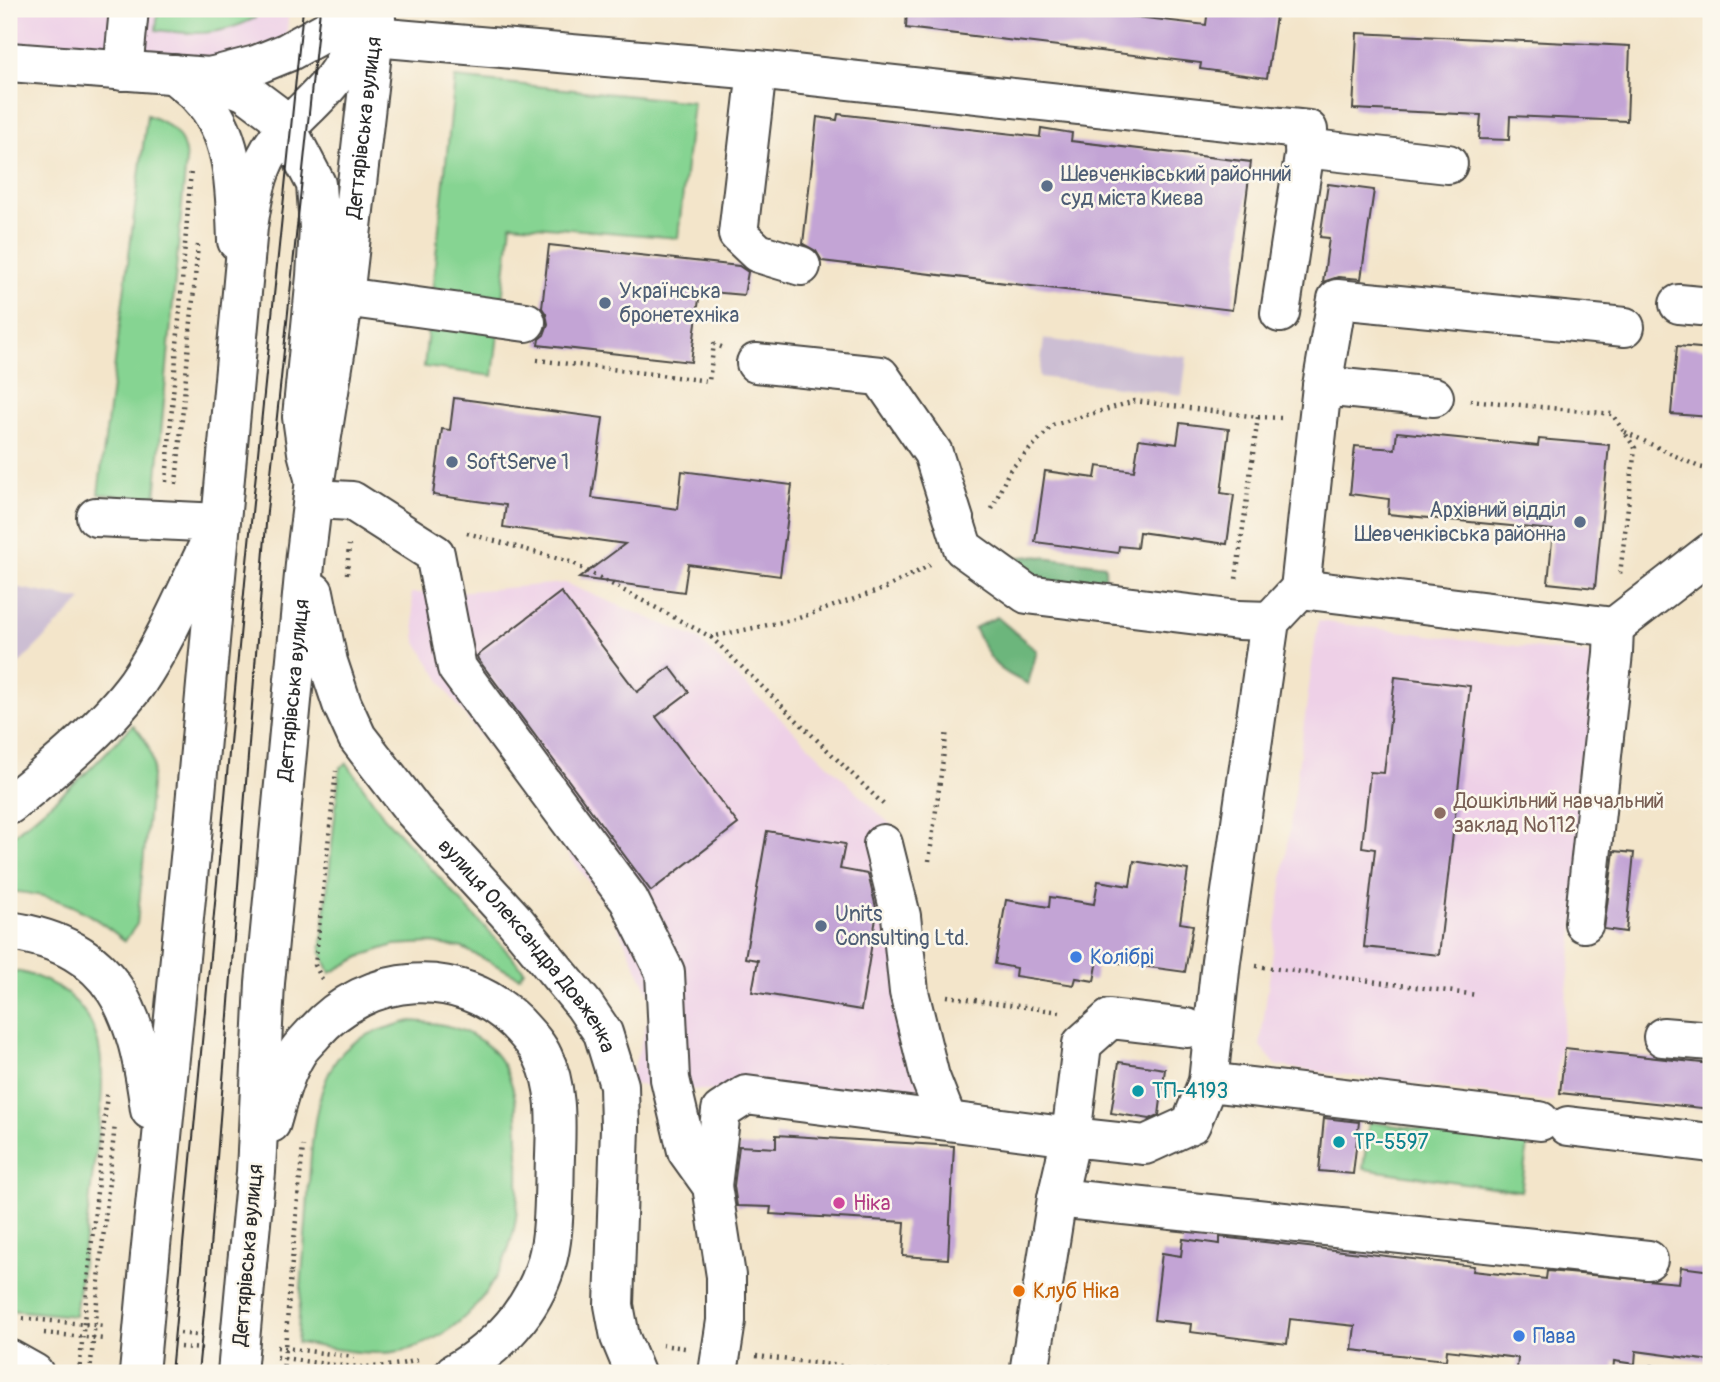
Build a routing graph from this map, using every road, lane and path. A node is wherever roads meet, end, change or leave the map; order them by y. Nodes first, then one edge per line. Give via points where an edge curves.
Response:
1 (129, 9) edge
2 (367, 16) edge
3 (9, 62) edge
4 (757, 70) junction
5 (123, 71) junction
6 (192, 76) junction
7 (285, 128) junction
8 (1304, 148) junction
9 (1448, 164) dead end
10 (192, 166) dead end
11 (199, 234) dead end
12 (801, 265) dead end
13 (344, 297) junction
14 (240, 311) junction
15 (1280, 313) dead end
16 (526, 321) dead end
17 (1625, 327) dead end
18 (534, 360) dead end
19 (757, 363) joint
20 (1322, 386) junction
21 (1434, 397) joint
22 (1624, 432) junction
23 (1711, 470) edge
24 (314, 490) junction
25 (96, 517) dead end
26 (163, 521) junction
27 (220, 523) junction
28 (455, 530) dead end
29 (963, 548) junction
30 (1711, 552) edge
31 (306, 554) junction
32 (1223, 578) dead end
33 (1300, 589) junction
34 (1270, 621) junction
35 (1614, 626) junction
36 (947, 730) dead end
37 (359, 740) junction
38 (9, 805) edge
39 (883, 844) dead end
40 (928, 868) dead end
41 (1584, 923) dead end
42 (9, 931) edge
43 (1221, 961) junction
44 (936, 994) dead end
45 (1477, 995) dead end
46 (339, 1010) junction
47 (1110, 1019) junction
48 (1187, 1028) dead end
49 (1662, 1037) dead end
50 (1711, 1041) edge
51 (1208, 1082) junction
52 (107, 1088) dead end
53 (116, 1116) dead end
54 (947, 1120) junction
55 (1071, 1137) junction
56 (304, 1139) dead end
57 (1711, 1143) edge
58 (158, 1171) junction
59 (256, 1172) junction
60 (712, 1186) junction
61 (1057, 1198) junction
62 (286, 1245) dead end
63 (1648, 1260) dead end
64 (284, 1272) dead end
65 (35, 1332) dead end
66 (117, 1340) dead end
67 (172, 1346) dead end
68 (9, 1359) edge
69 (646, 1359) edge
70 (239, 1360) edge
71 (720, 1362) edge
72 (1652, 1364) dead end
73 (438, 1366) edge
74 (9, 1371) edge
75 (28, 1373) edge
76 (34, 1373) edge
77 (79, 1373) edge
78 (90, 1373) edge
79 (139, 1373) edge
80 (283, 1373) edge
81 (901, 1373) edge
82 (1029, 1373) edge
83 (1651, 1373) edge

1 - 5 main road
2 - 4 main road
2 - 6 main road via 256,65
2 - 7 main road via 334,78
2 - 13 main road, Дегтярівська вулиця
3 - 5 main road
4 - 8 main road via 1308,131
4 - 12 main road via 738,234 758,253
5 - 6 main road
6 - 7 main road via 246,92 274,113
6 - 14 main road via 227,143 235,192
7 - 14 main road via 268,152 254,189
7 - 24 main road via 316,184 319,228 302,417
8 - 9 main road
8 - 15 main road
10 - 26 path
11 - 26 path via 175,494
13 - 16 main road
13 - 24 main road, Дегтярівська вулиця
14 - 27 main road
17 - 20 main road via 1337,299
18 - 19 path via 709,381 715,344
19 - 29 main road via 880,376 933,453
20 - 21 main road
20 - 33 main road
21 - 22 path via 1612,414
22 - 23 path
22 - 35 path via 1635,448
24 - 31 main road, Дегтярівська вулиця
24 - 60 main road via 352,501 435,554 457,668 629,900 665,972 670,1079 687,1151
25 - 26 main road
26 - 27 main road
27 - 38 main road via 136,683 61,763
27 - 58 main road
28 - 29 path via 570,562 710,637 796,619 886,588
29 - 32 path via 987,521 1009,471 1053,425 1135,401 1258,417 1236,579
29 - 34 main road via 1027,594
30 - 35 main road
31 - 37 main road, вулиця Олександра Довженка via 328,662
31 - 59 main road, Дегтярівська вулиця via 265,983
33 - 34 main road
33 - 35 main road
34 - 43 main road
35 - 41 main road
36 - 40 path
37 - 46 path via 338,756 314,965
37 - 69 main road, вулиця Олександра Довженка via 414,811 515,921 603,1033 619,1085 614,1305 620,1337
39 - 54 main road via 901,916 909,992 930,1077
42 - 58 main road via 60,944 84,958 119,995 133,1023 143,1063
43 - 45 path
43 - 51 main road
44 - 47 path
46 - 59 main road via 297,1052
46 - 73 main road via 368,992 397,984 462,989 504,1011 544,1057 556,1120 551,1243 537,1290 502,1338 473,1362
47 - 48 main road
47 - 55 main road via 1082,1044
49 - 50 main road
51 - 55 main road via 1191,1124 1145,1145
51 - 57 main road
52 - 77 path, bridge
53 - 78 path, bridge
54 - 55 main road
54 - 60 main road via 746,1095 721,1111
55 - 61 main road
56 - 80 path, bridge
58 - 79 main road, bridge
59 - 70 main road, Дегтярівська вулиця, bridge
60 - 71 main road via 726,1276
61 - 63 main road
61 - 82 main road
62 - 64 path
65 - 66 path
67 - 70 path
68 - 76 main road
69 - 71 path
70 - 73 path via 355,1368
71 - 81 path
72 - 83 path
74 - 75 main road

